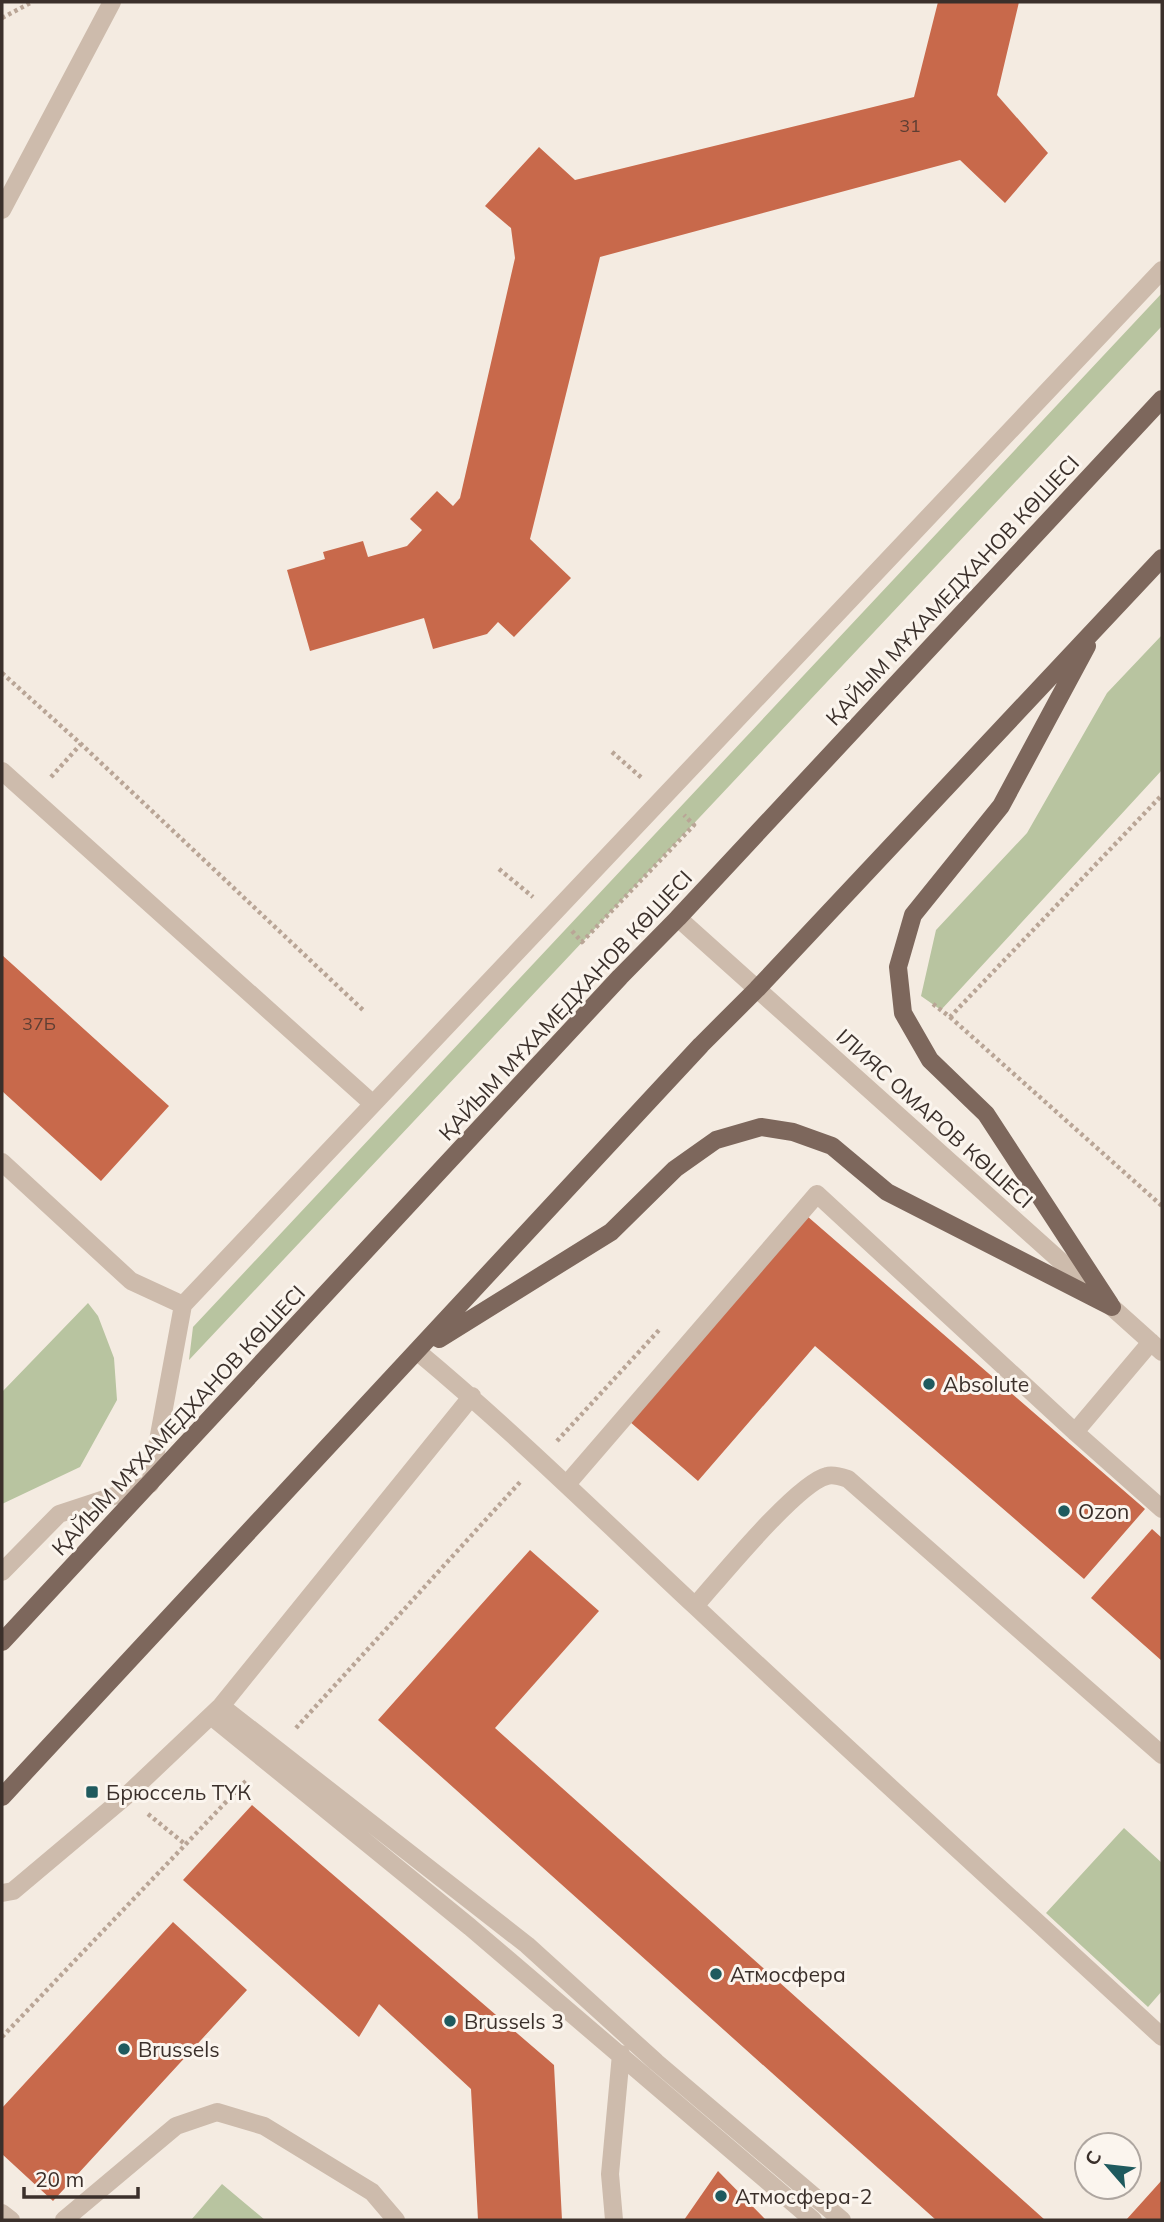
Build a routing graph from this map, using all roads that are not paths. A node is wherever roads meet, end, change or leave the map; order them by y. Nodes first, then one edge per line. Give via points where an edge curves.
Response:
1 (112, 2) edge
2 (2, 210) edge
3 (1162, 270) edge
4 (1162, 399) edge
5 (1162, 558) edge
6 (1099, 624) junction
7 (2, 771) edge
8 (678, 918) junction
9 (757, 989) junction
10 (373, 1104) junction
11 (2, 1162) edge
12 (183, 1305) junction
13 (1112, 1307) junction
14 (1157, 1347) edge
15 (418, 1352) junction
16 (471, 1396) junction
17 (1074, 1432) junction
18 (150, 1484) junction
19 (567, 1484) junction
20 (1162, 1509) edge
21 (2, 1572) edge
22 (695, 1606) junction
23 (2, 1643) edge
24 (216, 1711) junction
25 (271, 1755) junction
26 (1162, 1755) edge
27 (2, 1797) edge
28 (2, 1893) edge
29 (1162, 2037) edge
30 (621, 2054) junction
31 (2, 2213) edge
32 (11, 2220) edge
33 (64, 2220) edge
34 (396, 2220) edge
35 (614, 2220) edge
36 (813, 2220) edge
37 (842, 2220) edge

1 - 2 street
3 - 10 street
4 - 8 main road, ҚАЙЫМ МҰХАМЕДХАНОВ КӨШЕСІ
5 - 6 main road
6 - 9 main road
6 - 13 main road via 1001,806 914,915 898,967 903,1013 930,1060 986,1114
7 - 10 street
8 - 9 street, ІЛИЯС ОМАРОВ КӨШЕСІ
8 - 18 main road, ҚАЙЫМ МҰХАМЕДХАНОВ КӨШЕСІ
9 - 13 street, ІЛИЯС ОМАРОВ КӨШЕСІ
9 - 15 main road
10 - 12 street
11 - 12 street via 131,1282
12 - 18 street
13 - 14 street, ІЛИЯС ОМАРОВ КӨШЕСІ
13 - 15 main road via 887,1192 832,1146 761,1127 716,1140 675,1169 611,1232
14 - 17 street
15 - 16 street
15 - 27 main road
16 - 19 street
16 - 24 street
17 - 19 street via 817,1194
17 - 20 street
18 - 21 street via 59,1514
18 - 23 main road, ҚАЙЫМ МҰХАМЕДХАНОВ КӨШЕСІ
19 - 22 street
22 - 26 street via 811,1482 829,1475 848,1479
22 - 29 street
24 - 25 street
24 - 28 street via 126,1796 13,1891
25 - 30 street
25 - 37 street via 527,1945
30 - 35 street via 610,2175
30 - 36 street
31 - 32 street
33 - 34 street via 176,2126 218,2112 264,2126 372,2192

